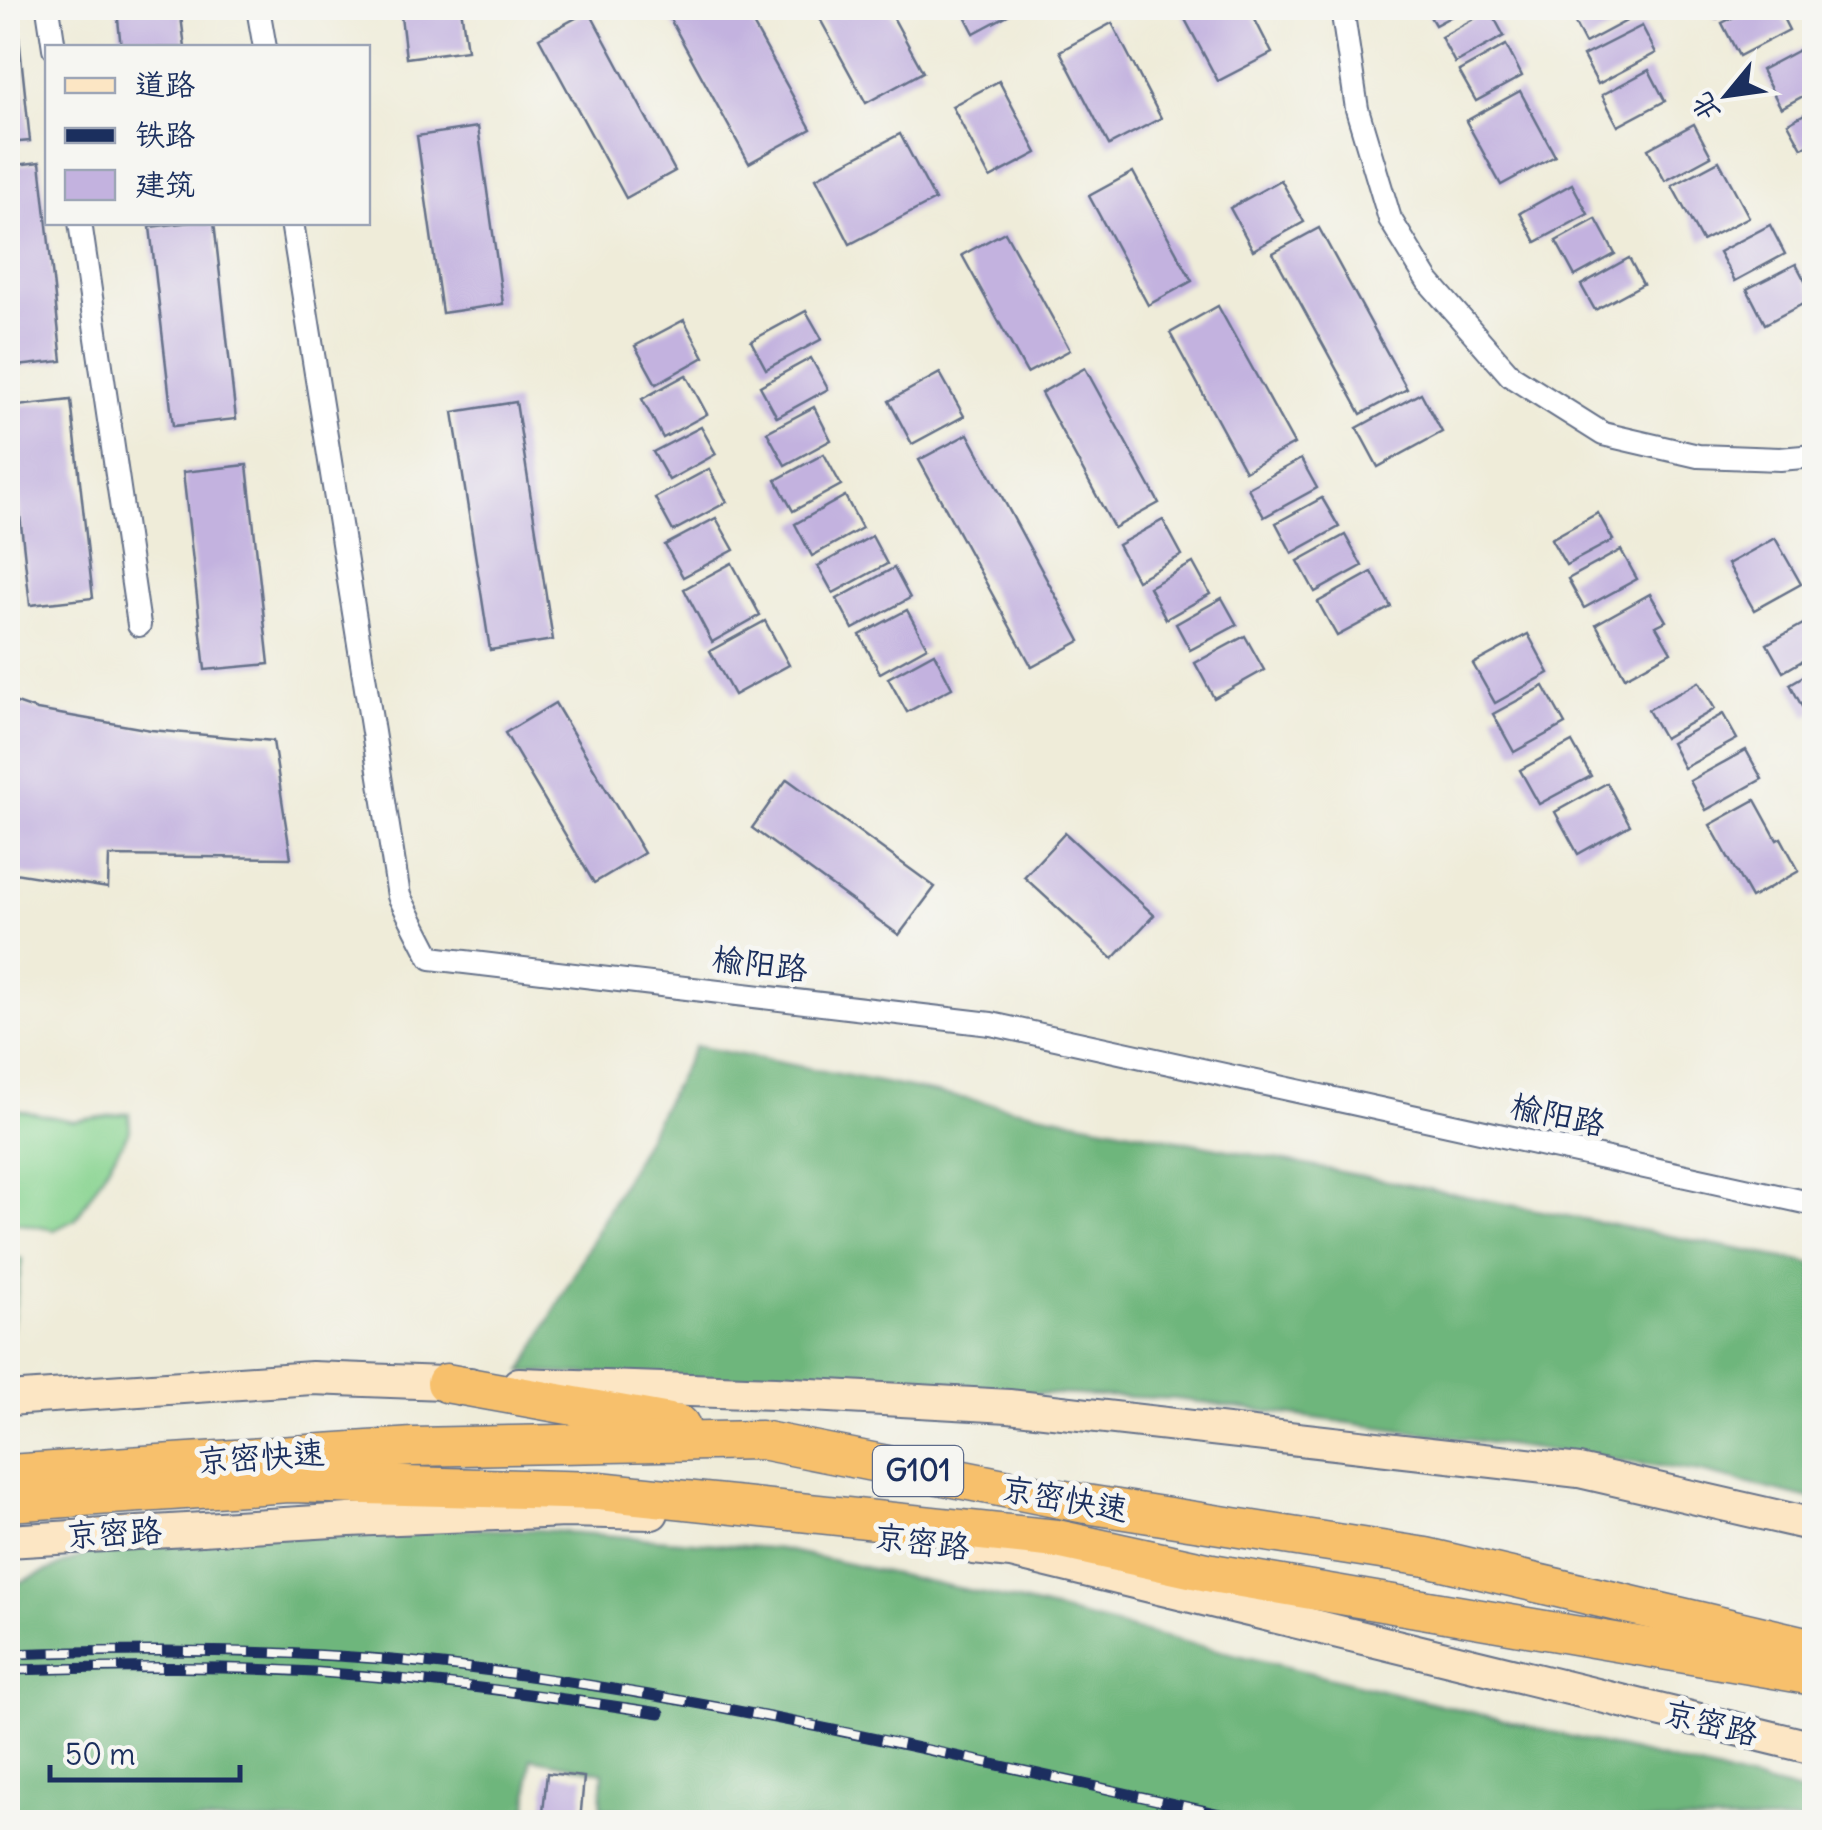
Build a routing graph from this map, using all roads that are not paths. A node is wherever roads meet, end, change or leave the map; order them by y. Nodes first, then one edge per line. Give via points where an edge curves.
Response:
1 (48, 8) edge
2 (258, 8) edge
3 (1342, 8) edge
4 (54, 45) edge
5 (264, 45) edge
6 (80, 225) edge
7 (292, 225) edge
8 (1814, 456) edge
9 (139, 624) dead end
10 (1814, 1204) edge
11 (446, 1383) junction
12 (8, 1399) edge
13 (761, 1440) junction
14 (8, 1474) edge
15 (676, 1499) junction
16 (8, 1502) edge
17 (630, 1511) junction
18 (1814, 1525) edge
19 (8, 1541) edge
20 (1814, 1648) edge
21 (1814, 1676) edge
22 (1814, 1748) edge

1 - 4 street
2 - 5 street
3 - 8 street via 1357,109 1390,219 1428,280 1511,376 1603,434 1698,456
6 - 9 street
7 - 10 street, 榆阳路 via 399,896 431,958 992,1024
11 - 12 main road, G101 via 312,1378
11 - 13 highway
11 - 18 main road, G101 via 1010,1406 1579,1471
13 - 14 highway, 京密快速 / G101 via 413,1447
13 - 20 highway, 京密快速 / G101 via 1086,1504 1426,1556
15 - 16 highway, 京密快速 / G101 via 289,1483
15 - 17 highway
15 - 21 highway, 京密快速 / G101 via 1058,1539 1212,1573
17 - 19 main road, 京密路 / G101
17 - 22 main road, 京密路 / G101 via 1011,1552

